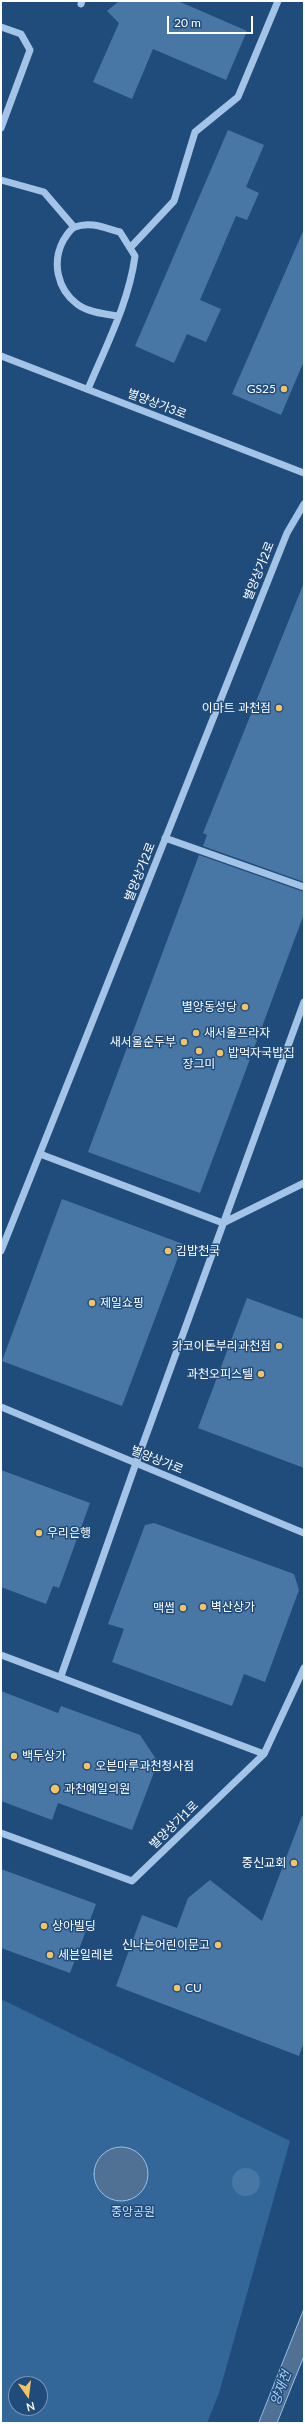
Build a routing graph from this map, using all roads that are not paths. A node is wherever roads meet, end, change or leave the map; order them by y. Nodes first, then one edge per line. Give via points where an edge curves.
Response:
1 (278, 1) edge
2 (1, 27) edge
3 (1, 128) edge
4 (1, 180) edge
5 (74, 227) junction
6 (130, 248) junction
7 (118, 316) junction
8 (1, 356) edge
9 (88, 389) junction
10 (304, 473) edge
11 (304, 504) edge
12 (165, 838) junction
13 (304, 887) edge
14 (304, 1002) edge
15 (40, 1154) junction
16 (304, 1182) edge
17 (223, 1223) junction
18 (1, 1251) edge
19 (1, 1407) edge
20 (136, 1463) junction
21 (304, 1533) edge
22 (1, 1655) edge
23 (304, 1668) edge
24 (60, 1676) junction
25 (264, 1754) junction
26 (1, 1833) edge

1 - 6 street via 238,97 194,132 174,201
2 - 3 street via 21,34 30,50
4 - 5 street via 44,192
5 - 6 street via 90,224 120,232
5 - 7 street via 57,252 56,270 64,290 77,304
6 - 7 street via 135,256 131,284
7 - 9 street
8 - 9 street, 별양상가3로
9 - 10 street, 별양상가3로
11 - 12 street, 별양상가2로 via 286,533
12 - 13 street
12 - 15 street, 별양상가2로
14 - 17 street
15 - 17 street
15 - 18 street, 별양상가2로
16 - 17 street
17 - 20 street
19 - 20 street, 별양상가로
20 - 21 street, 별양상가로
20 - 24 street
22 - 24 street
23 - 25 street, 별양상가1로
24 - 25 street
25 - 26 street, 별양상가1로 via 132,1881

